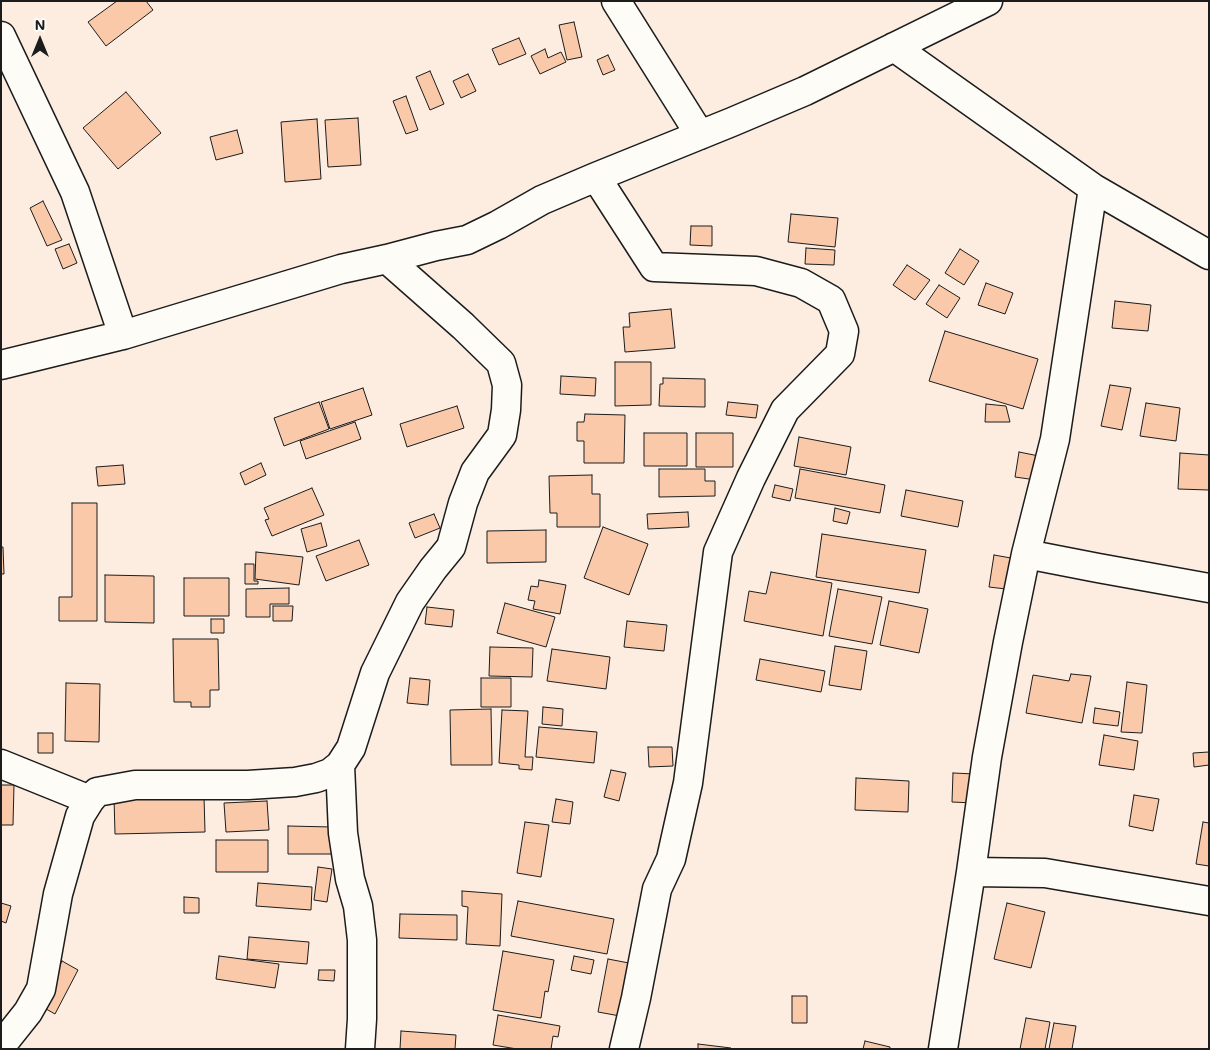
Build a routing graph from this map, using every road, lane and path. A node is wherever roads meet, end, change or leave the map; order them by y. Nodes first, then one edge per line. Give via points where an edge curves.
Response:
1 (616, 1) edge
2 (988, 1) edge
3 (1, 36) edge
4 (894, 47) junction
5 (700, 135) junction
6 (596, 177) junction
7 (1093, 188) junction
8 (1209, 255) edge
9 (388, 259) junction
10 (123, 335) junction
11 (1, 364) edge
12 (1026, 554) junction
13 (1209, 588) edge
14 (1, 764) edge
15 (340, 766) junction
16 (90, 800) junction
17 (971, 872) junction
18 (1209, 901) edge
19 (1, 1046) edge
20 (360, 1049) edge
21 (624, 1049) edge
22 (943, 1049) edge

1 - 5 street
2 - 4 street
3 - 10 street via 75,192
4 - 5 street via 805,91
4 - 7 street
5 - 6 street
6 - 9 street via 542,200 467,240
6 - 21 street via 654,266 756,271 801,283 831,300 844,331 840,354 785,410 718,552 688,783 671,859 657,889
7 - 8 street
7 - 12 street via 1055,439
9 - 10 street via 341,269
9 - 15 street via 501,363 507,384 506,410 502,436 475,472 451,547 410,602 375,674 351,748
10 - 11 street
12 - 13 street
12 - 17 street via 987,757
14 - 16 street
15 - 16 street via 316,778 295,782 134,785 97,792
15 - 20 street via 343,833 362,940
16 - 19 street via 80,816 58,894 41,989 28,1012
17 - 18 street via 1045,873
17 - 22 street

